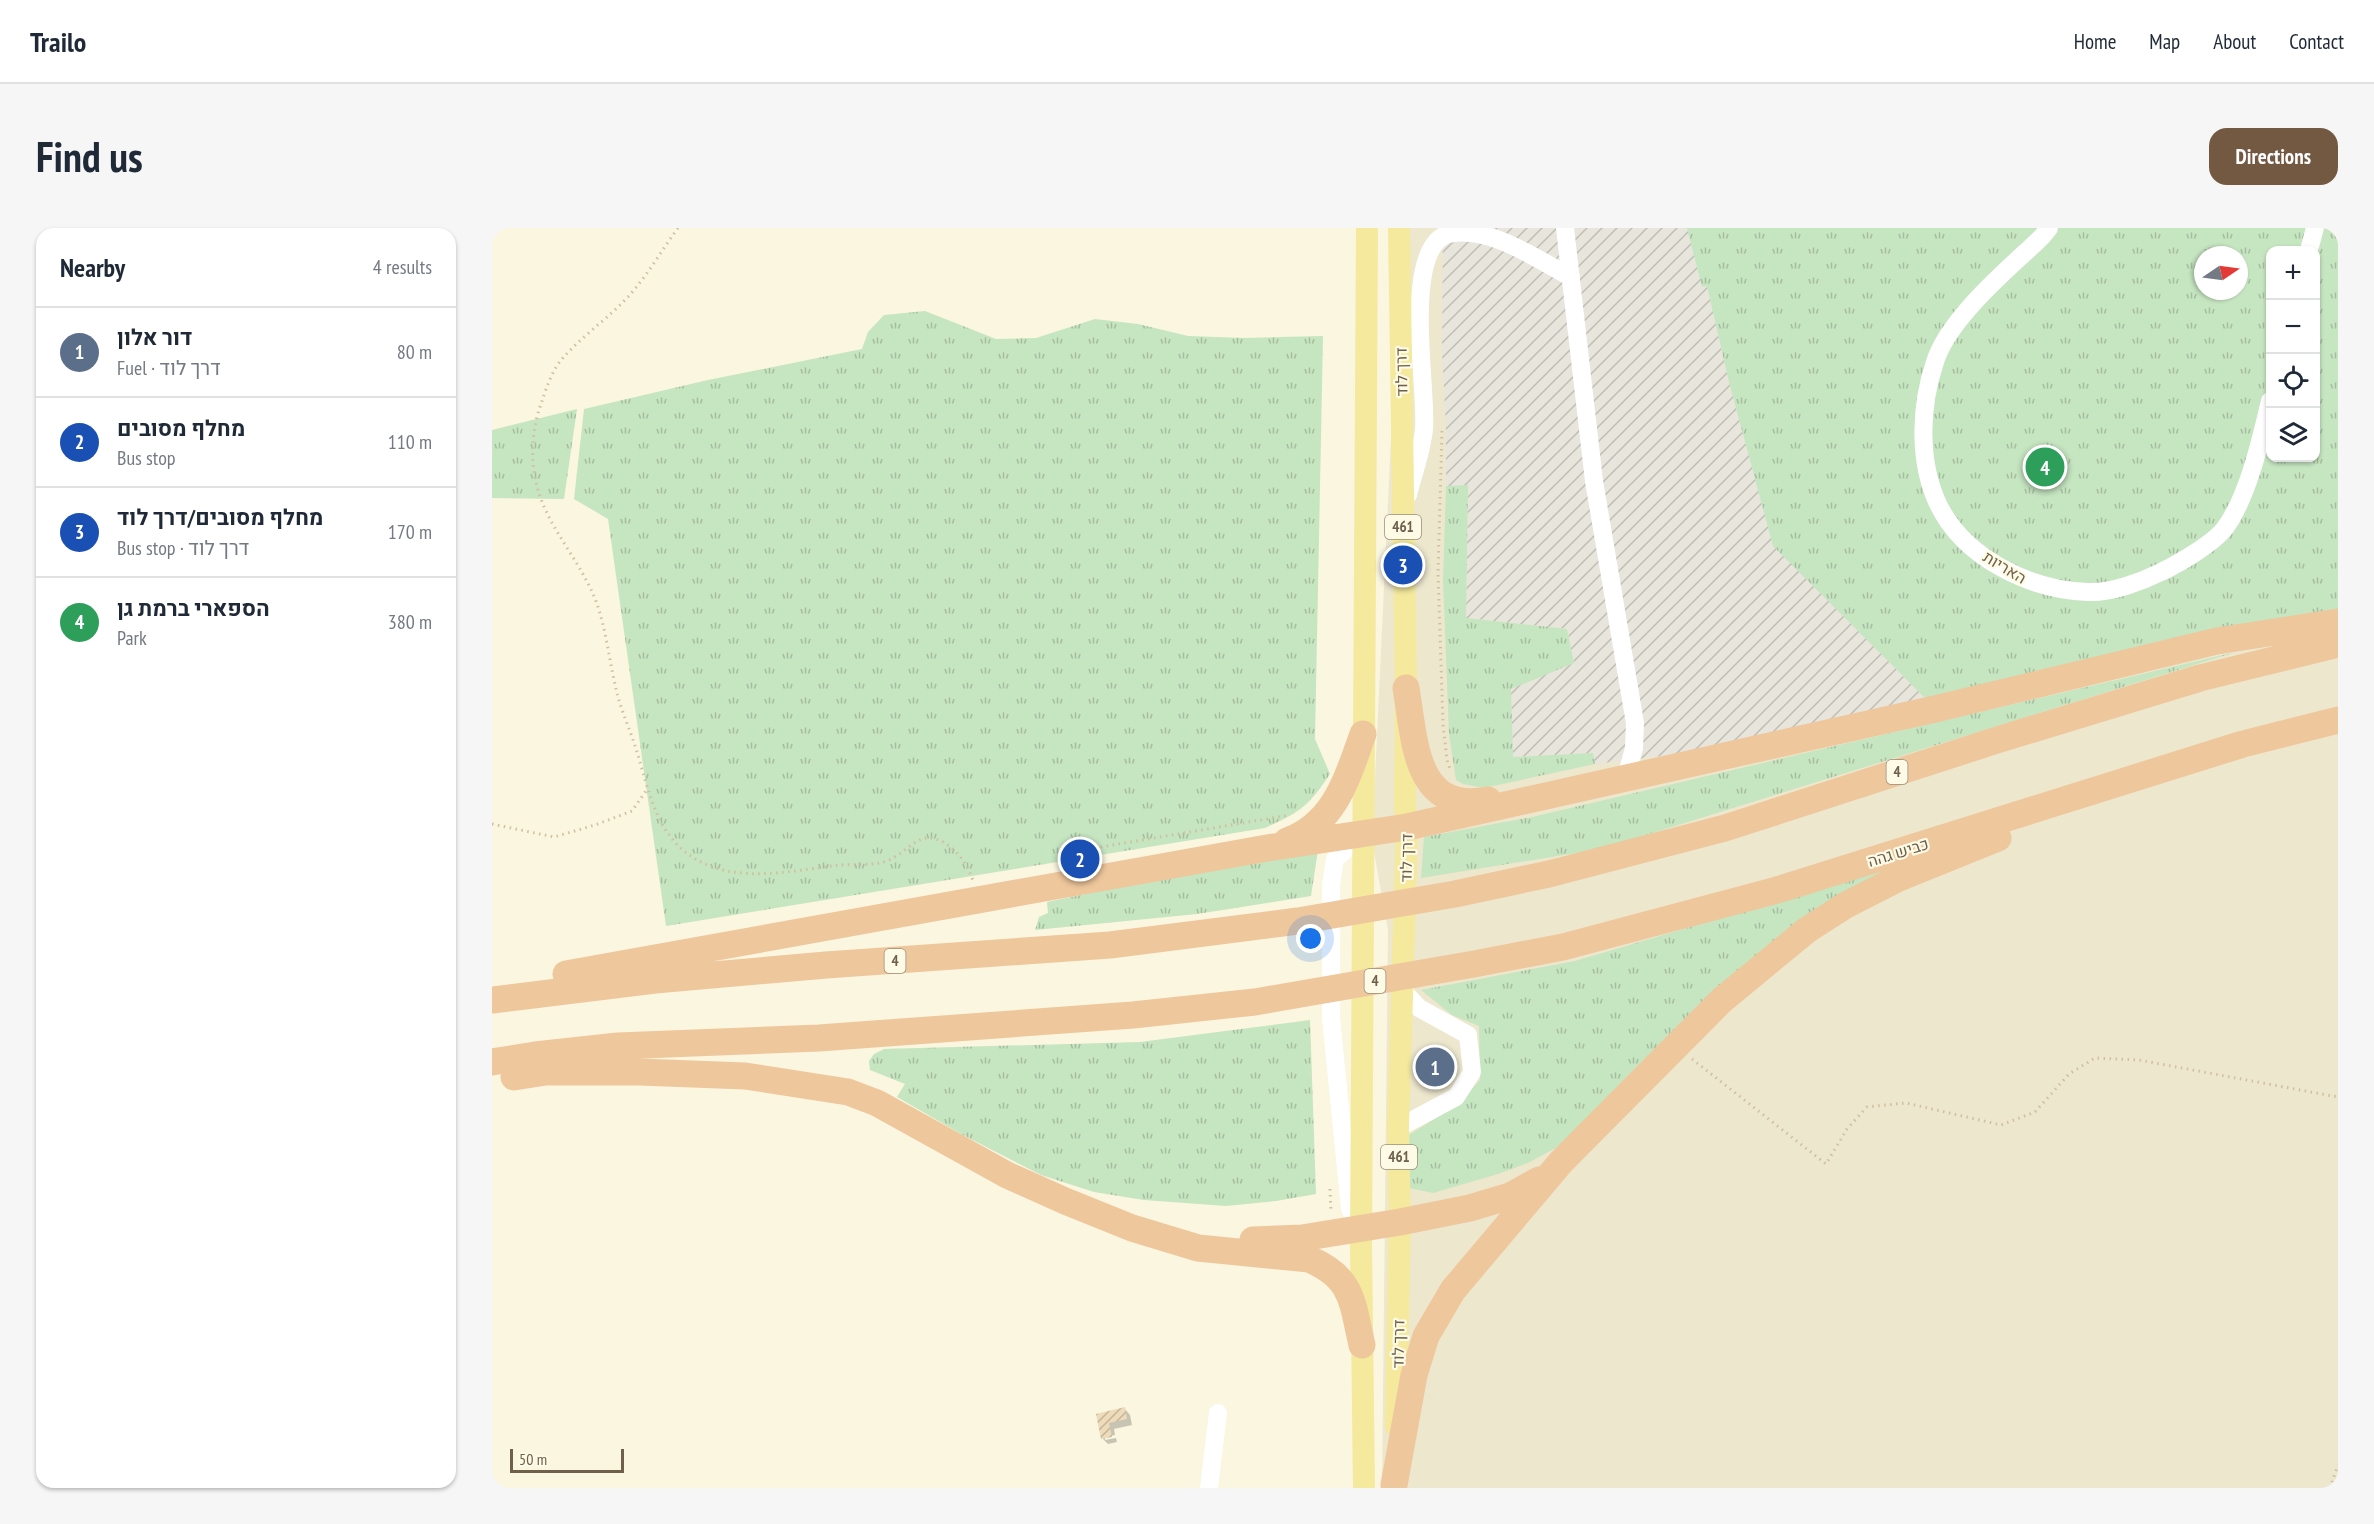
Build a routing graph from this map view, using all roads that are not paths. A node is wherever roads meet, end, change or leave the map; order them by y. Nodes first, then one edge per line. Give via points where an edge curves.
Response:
1 (1367, 228) edge
2 (1399, 228) edge
3 (1565, 228) edge
4 (2049, 228) edge
5 (2315, 228) edge
6 (2310, 246) edge
7 (1571, 277) junction
8 (2269, 408) edge
9 (1403, 521) junction
10 (2338, 622) edge
11 (2338, 644) edge
12 (1406, 688) junction
13 (2338, 720) edge
14 (1363, 734) junction
15 (2243, 744) junction
16 (1713, 758) junction
17 (1628, 770) junction
18 (1407, 827) junction
19 (1363, 834) junction
20 (1267, 848) junction
21 (492, 988) edge
22 (1402, 990) junction
23 (492, 1000) edge
24 (492, 1062) edge
25 (492, 1080) edge
26 (1398, 1128) junction
27 (1561, 1162) junction
28 (1400, 1222) junction
29 (1132, 1228) junction
30 (1361, 1228) junction
31 (1362, 1345) junction
32 (1218, 1413) dead end
33 (1394, 1487) edge
34 (1209, 1488) edge
35 (1364, 1488) edge

1 - 14 main road, דרך לוד / 461
2 - 9 main road, דרך לוד / 461
3 - 7 lane
4 - 8 lane, האריות via 1954,327 1935,360 1923,418 1927,469 1938,504 1957,533 1991,562 2032,583 2089,593 2138,583 2182,562 2224,529 2244,491
5 - 6 lane
7 - 9 lane via 1504,243 1474,234 1452,233 1436,241 1423,269 1419,300 1424,430
7 - 17 lane via 1594,481 1635,723
9 - 12 main road, דרך לוד / 461
10 - 16 highway via 2217,641
11 - 23 highway, 4 via 2200,678 1725,828 1455,894 1298,921 1110,945 655,980
12 - 17 highway via 1418,758 1430,785 1441,794 1481,801
12 - 18 main road, דרך לוד / 461
13 - 15 highway, כביש גהה / 4
14 - 19 main road, דרך לוד / 461
14 - 20 highway via 1341,794 1327,815 1298,837
15 - 24 highway, כביש גהה / 4 via 1777,890 1563,947 1454,968 1244,1004 819,1038 618,1046
15 - 27 highway via 1974,847 1846,905 1807,930 1722,1000
16 - 17 highway
16 - 18 highway
18 - 19 highway
18 - 22 main road, דרך לוד / 461
19 - 20 highway
19 - 30 main road, דרך לוד / 461
19 - 30 lane via 1335,859 1331,885 1332,1030 1350,1209
20 - 21 highway
22 - 26 main road, דרך לוד / 461
22 - 26 lane via 1419,1008 1468,1035 1472,1072 1456,1097
25 - 29 highway via 546,1072 640,1072 745,1076 848,1092 877,1103 1007,1174
26 - 28 main road, דרך לוד / 461
27 - 28 highway via 1510,1196
27 - 33 highway via 1453,1290 1426,1336 1414,1375
28 - 30 highway
28 - 33 main road, דרך לוד / 461
29 - 30 highway via 1254,1240 1302,1238
29 - 31 highway via 1198,1248 1308,1259 1321,1264 1337,1274 1349,1292
30 - 31 main road, דרך לוד / 461
31 - 35 main road, דרך לוד / 461
32 - 34 lane

